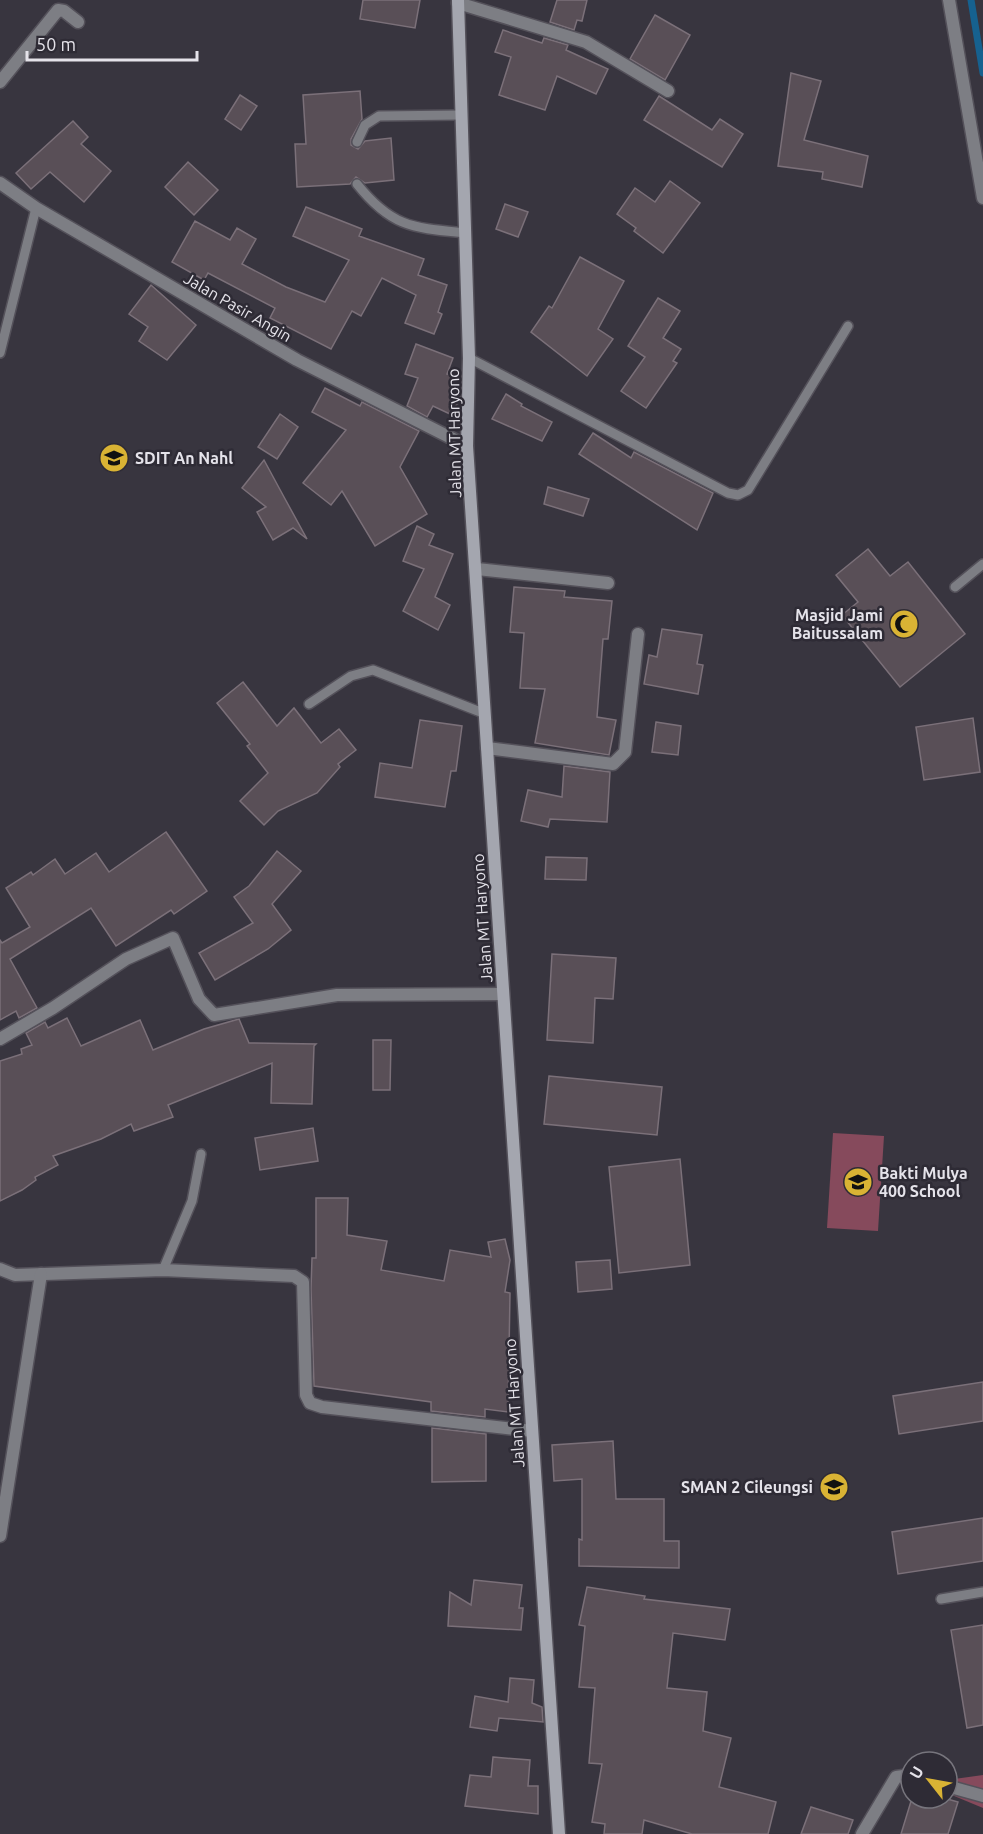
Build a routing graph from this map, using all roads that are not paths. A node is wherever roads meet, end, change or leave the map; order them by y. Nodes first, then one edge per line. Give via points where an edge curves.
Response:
1 (950, 0) edge
2 (458, 2) edge
3 (78, 22) dead end
4 (0, 82) edge
5 (668, 91) dead end
6 (460, 115) junction
7 (357, 142) dead end
8 (0, 183) edge
9 (357, 184) dead end
10 (983, 198) edge
11 (36, 208) junction
12 (466, 233) junction
13 (848, 326) dead end
14 (0, 353) edge
15 (469, 358) junction
16 (467, 446) junction
17 (983, 564) edge
18 (477, 569) junction
19 (608, 583) dead end
20 (955, 587) dead end
21 (638, 634) dead end
22 (309, 704) dead end
23 (483, 712) junction
24 (487, 748) junction
25 (503, 994) junction
26 (0, 1039) edge
27 (201, 1154) dead end
28 (0, 1269) edge
29 (163, 1270) junction
30 (41, 1274) junction
31 (532, 1431) junction
32 (0, 1536) edge
33 (983, 1592) edge
34 (941, 1599) dead end
35 (899, 1777) edge
36 (959, 1789) edge
37 (983, 1796) edge
38 (559, 1834) edge
39 (862, 1834) edge

1 - 10 street
2 - 5 street via 586,42
2 - 6 main road, Jalan MT Haryono
3 - 4 street via 58,10
6 - 7 lane via 380,116 365,125
6 - 12 main road, Jalan MT Haryono
8 - 11 street, Jalan Pasir Angin
9 - 12 lane via 396,221
11 - 14 lane
11 - 16 street, Jalan Pasir Angin via 297,360
12 - 15 main road, Jalan MT Haryono
13 - 15 lane via 748,490 738,495
15 - 16 main road, Jalan MT Haryono
16 - 18 main road, Jalan MT Haryono
17 - 20 lane
18 - 19 street
18 - 23 main road, Jalan MT Haryono
21 - 24 street via 625,752 613,764
22 - 23 lane via 351,676 373,670
23 - 24 main road, Jalan MT Haryono
24 - 25 main road, Jalan MT Haryono
25 - 26 street via 337,995 214,1015 199,999 173,938 126,959
25 - 31 main road, Jalan MT Haryono
27 - 29 lane via 192,1201
28 - 30 street via 15,1275
29 - 30 street
29 - 31 street via 294,1276 303,1282 306,1395 310,1403
30 - 32 street
31 - 38 main road, Jalan MT Haryono
33 - 34 lane
35 - 39 street
36 - 37 street

